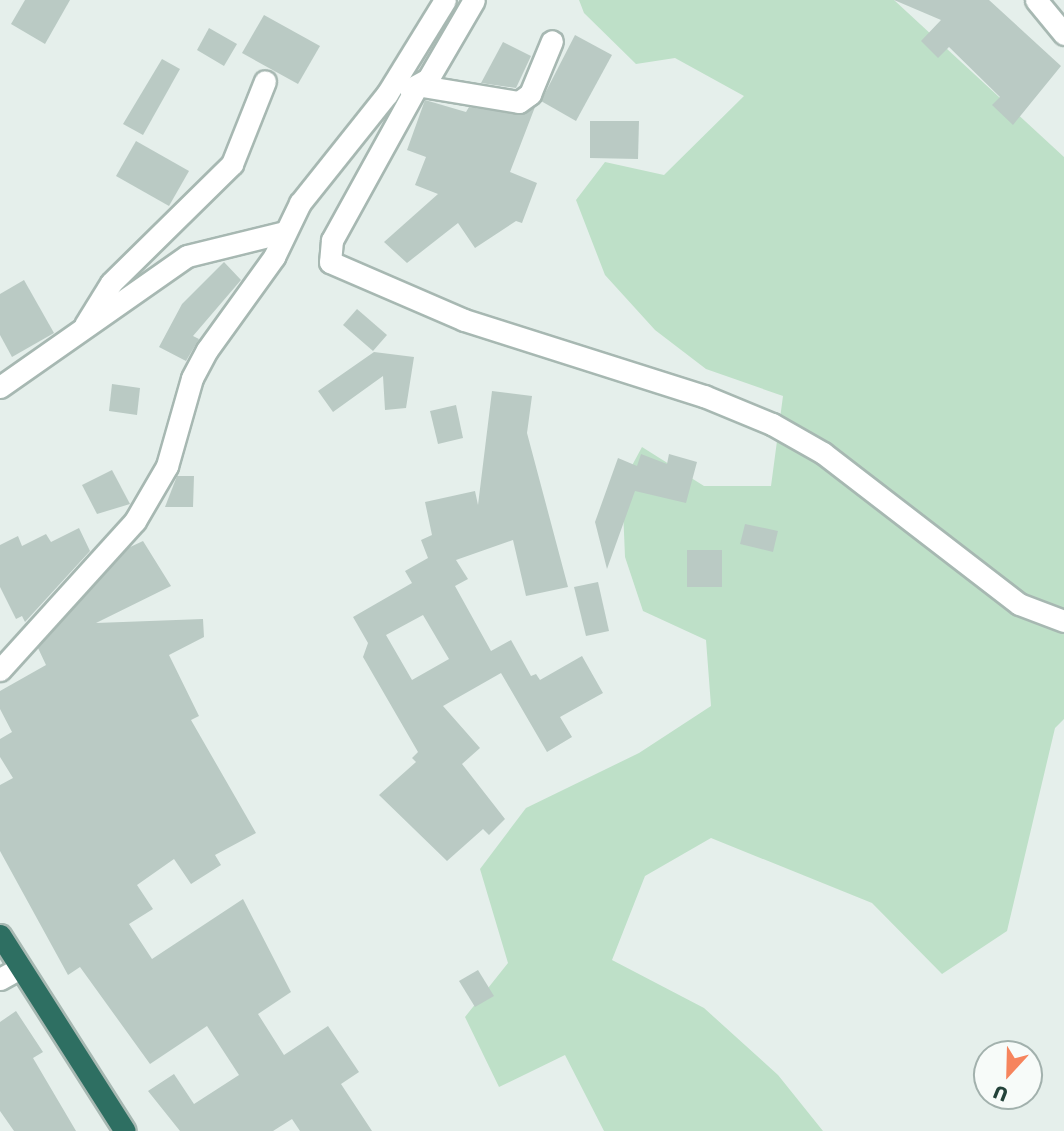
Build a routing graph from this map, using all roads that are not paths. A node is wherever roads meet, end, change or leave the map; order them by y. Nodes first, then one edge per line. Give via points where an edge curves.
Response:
1 (445, 0) edge
2 (474, 0) edge
3 (1036, 0) edge
4 (1064, 34) edge
5 (552, 41) dead end
6 (265, 80) dead end
7 (419, 87) junction
8 (387, 94) junction
9 (285, 232) junction
10 (79, 336) junction
11 (0, 387) edge
12 (1064, 621) edge
13 (0, 670) edge
14 (0, 935) edge
15 (9, 974) edge
16 (125, 1131) edge

1 - 8 street
2 - 7 street
3 - 4 street
5 - 7 street via 530,93 519,102
6 - 10 street via 232,164 111,283
7 - 8 street
7 - 12 street via 332,240 330,262 464,320 704,396 772,424 823,453 1019,604
8 - 9 street via 300,203
9 - 10 street via 187,256
9 - 13 street via 262,276 192,378 167,466 135,521
10 - 11 street
14 - 15 highway
15 - 16 highway

